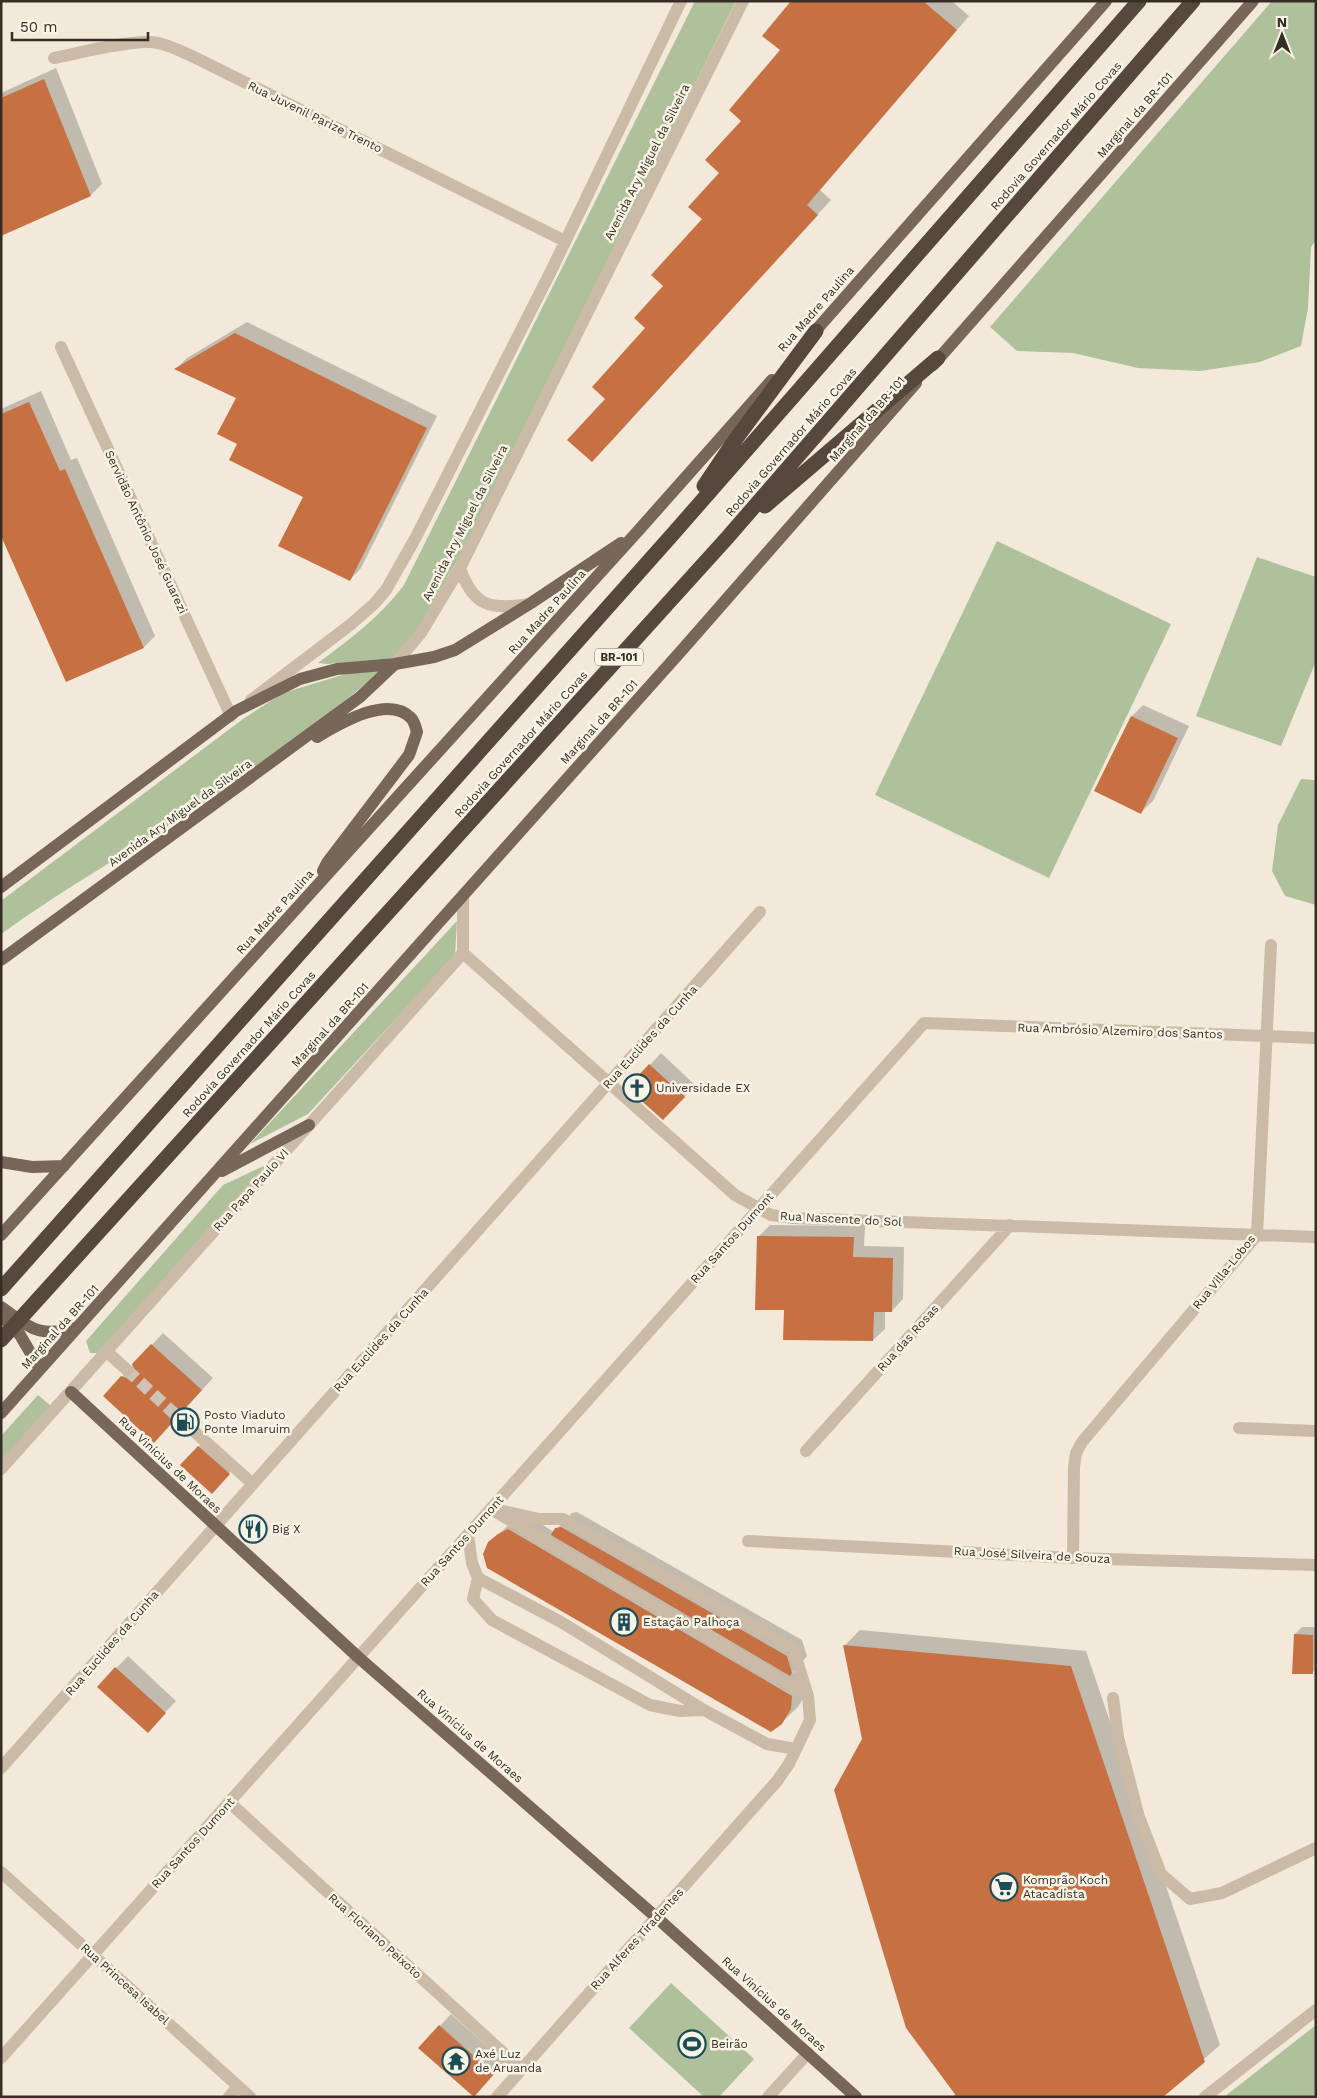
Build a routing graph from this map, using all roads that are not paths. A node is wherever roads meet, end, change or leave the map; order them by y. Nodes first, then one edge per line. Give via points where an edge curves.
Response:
1 (681, 1) edge
2 (743, 1) edge
3 (1106, 1) edge
4 (1139, 1) edge
5 (1193, 1) edge
6 (1254, 1) edge
7 (54, 58) dead end
8 (565, 241) junction
9 (816, 330) junction
10 (61, 347) dead end
11 (938, 358) junction
12 (638, 532) junction
13 (672, 535) junction
14 (727, 538) junction
15 (460, 568) junction
16 (531, 603) junction
17 (395, 664) junction
18 (233, 714) junction
19 (253, 776) junction
20 (318, 884) junction
21 (1, 887) edge
22 (463, 896) junction
23 (760, 912) dead end
24 (1271, 945) dead end
25 (463, 953) junction
26 (1, 960) edge
27 (924, 1024) joint
28 (1268, 1036) junction
29 (1316, 1038) edge
30 (608, 1084) junction
31 (309, 1125) junction
32 (1, 1162) edge
33 (64, 1166) junction
34 (214, 1176) junction
35 (758, 1209) junction
36 (1010, 1225) junction
37 (1, 1235) edge
38 (1256, 1235) junction
39 (1316, 1237) edge
40 (6, 1284) edge
41 (1, 1307) edge
42 (1, 1314) edge
43 (79, 1327) junction
44 (1, 1340) edge
45 (106, 1351) junction
46 (40, 1369) junction
47 (126, 1370) tunnel mouth
48 (70, 1392) junction
49 (1, 1413) edge
50 (178, 1417) tunnel mouth
51 (1239, 1428) dead end
52 (1316, 1431) edge
53 (806, 1451) dead end
54 (1, 1469) edge
55 (253, 1484) junction
56 (491, 1509) junction
57 (214, 1526) junction
58 (468, 1534) junction
59 (748, 1541) dead end
60 (1074, 1558) junction
61 (1316, 1565) edge
62 (478, 1578) junction
63 (358, 1657) junction
64 (808, 1696) junction
65 (1113, 1698) dead end
66 (704, 1710) junction
67 (796, 1749) junction
68 (1, 1768) edge
69 (229, 1802) junction
70 (1316, 1848) edge
71 (1, 1872) edge
72 (656, 1917) junction
73 (93, 1955) junction
74 (1316, 2010) edge
75 (808, 2054) junction
76 (1, 2058) edge
77 (521, 2070) junction
78 (238, 2086) junction
79 (229, 2097) edge
80 (250, 2097) edge
81 (497, 2097) edge
82 (768, 2097) edge
83 (856, 2097) edge
84 (1205, 2097) edge

1 - 8 street
2 - 15 street, Avenida Ary Miguel da Silveira
3 - 9 main road, Rua Madre Paulina
4 - 13 highway, Rodovia Governador Mário Covas / BR-101
5 - 14 highway, Rodovia Governador Mário Covas / BR-101
6 - 11 main road, Marginal da BR-101
7 - 8 street, Rua Juvenil Parize Trento via 134,43 163,45 196,58
8 - 18 street via 416,537 386,590 350,625
9 - 12 main road, Rua Madre Paulina
9 - 13 highway via 735,440
10 - 18 street, Servidão Antônio José Guarezi
11 - 14 highway
11 - 22 main road, Marginal da BR-101
12 - 16 main road
12 - 20 main road, Rua Madre Paulina
13 - 40 highway, Rodovia Governador Mário Covas / BR-101
14 - 44 highway, Rodovia Governador Mário Covas / BR-101
15 - 16 street via 470,592 483,602 498,607
15 - 17 street, Avenida Ary Miguel da Silveira via 421,633
16 - 17 main road via 455,650
17 - 18 main road via 337,669 300,679
17 - 19 main road, Avenida Ary Miguel da Silveira via 360,697
18 - 21 main road
19 - 20 main road via 365,712 387,709 401,711 412,718 418,732 409,755 326,863
19 - 26 main road, Avenida Ary Miguel da Silveira
20 - 33 main road, Rua Madre Paulina
22 - 25 street
22 - 34 main road, Marginal da BR-101
23 - 30 street, Rua Euclides da Cunha
24 - 28 street, Rua Villa-Lobos
25 - 30 street, Rua Nascente do Sol
25 - 31 street, Rua Papa Paulo VI
27 - 28 street, Rua Ambrósio Alzemiro dos Santos
27 - 35 street, Rua Santos Dumont
28 - 29 street, Rua Ambrósio Alzemiro dos Santos
28 - 38 street, Rua Villa-Lobos
30 - 35 street, Rua Nascente do Sol via 735,1195
30 - 55 street, Rua Euclides da Cunha
31 - 34 main road
31 - 45 street, Rua Papa Paulo VI
32 - 33 main road via 32,1167
33 - 37 main road, Rua Madre Paulina
34 - 43 main road, Marginal da BR-101
35 - 36 street, Rua Nascente do Sol via 771,1215 793,1218
35 - 56 street, Rua Santos Dumont
36 - 38 street, Rua Nascente do Sol
36 - 53 street, Rua das Rosas
38 - 39 street, Rua Nascente do Sol
38 - 60 street, Rua Villa-Lobos via 1082,1442 1074,1468
41 - 43 main road via 35,1331 47,1333
42 - 46 main road via 20,1335
43 - 46 main road, Marginal da BR-101
45 - 47 street
45 - 48 street, Rua Papa Paulo VI
46 - 49 main road, Marginal da BR-101
48 - 54 street, Rua Papa Paulo VI
48 - 57 main road, Rua Vinícius de Moraes
50 - 55 street
51 - 52 street
55 - 57 street, Rua Euclides da Cunha
56 - 58 street, Rua Santos Dumont
56 - 64 street
56 - 64 street, Rua Alferes Tiradentes via 539,1519 563,1519 793,1648
57 - 63 main road, Rua Vinícius de Moraes
57 - 68 street, Rua Euclides da Cunha
58 - 62 street via 472,1563
58 - 63 street, Rua Santos Dumont
59 - 60 street, Rua José Silveira de Souza
60 - 61 street, Rua José Silveira de Souza
62 - 66 street via 561,1622
62 - 66 street via 473,1599 492,1620 650,1705 680,1711
63 - 69 street, Rua Santos Dumont
63 - 72 main road, Rua Vinícius de Moraes
64 - 67 street, Rua Alferes Tiradentes via 810,1720
65 - 70 street via 1118,1737 1139,1816 1161,1874 1190,1899 1222,1893
66 - 67 street via 767,1744
67 - 72 street, Rua Alferes Tiradentes via 777,1781
69 - 73 street, Rua Santos Dumont
69 - 77 street, Rua Floriano Peixoto
71 - 73 street, Rua Princesa Isabel
72 - 75 main road, Rua Vinícius de Moraes
72 - 77 street, Rua Alferes Tiradentes
73 - 76 street, Rua Santos Dumont
73 - 78 street, Rua Princesa Isabel
74 - 84 street
75 - 82 street
75 - 83 main road, Rua Vinícius de Moraes
77 - 81 street, Rua Alferes Tiradentes
78 - 79 street
78 - 80 street, Rua Princesa Isabel

